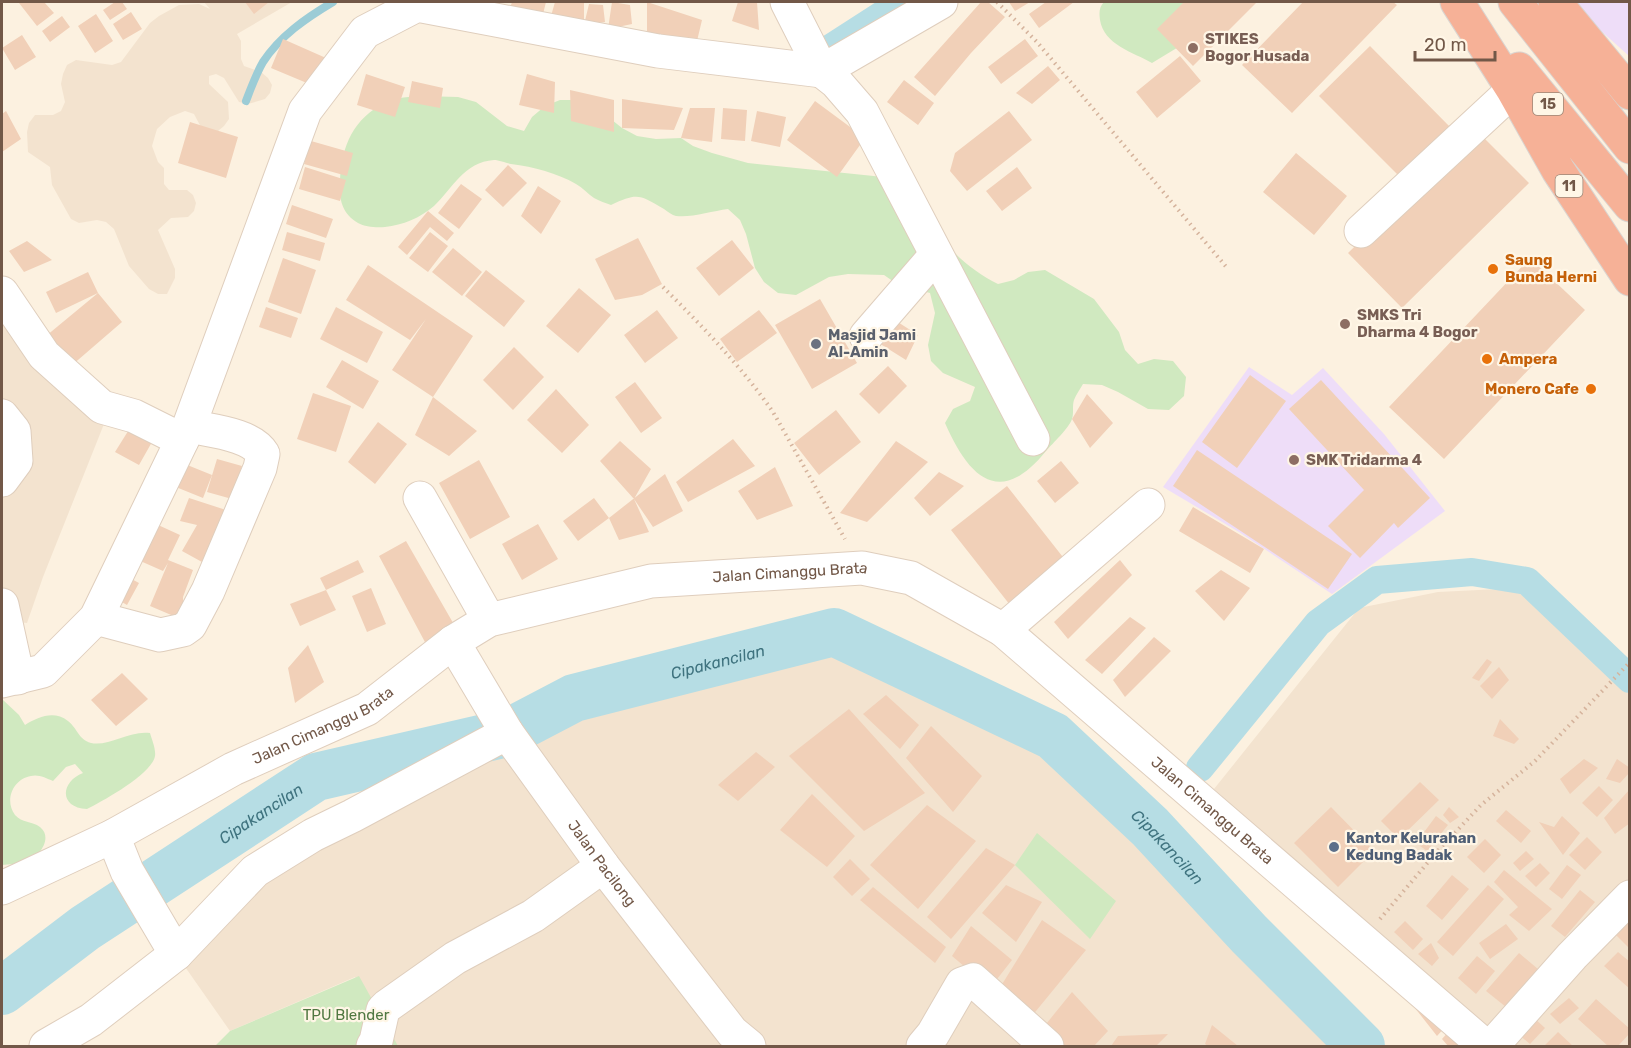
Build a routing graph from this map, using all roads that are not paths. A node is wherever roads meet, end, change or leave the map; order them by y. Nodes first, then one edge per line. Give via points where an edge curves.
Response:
1 (787, 2) edge
2 (941, 2) edge
3 (1457, 2) edge
4 (1468, 2) edge
5 (1515, 2) edge
6 (1555, 2) edge
7 (1569, 2) edge
8 (417, 3) edge
9 (1629, 56) edge
10 (822, 71) junction
11 (1513, 90) junction
12 (1629, 93) edge
13 (1629, 147) edge
14 (1581, 172) junction
15 (1629, 205) edge
16 (1629, 227) edge
17 (1361, 231) dead end
18 (1629, 243) edge
19 (936, 255) junction
20 (1629, 279) edge
21 (2, 293) edge
22 (866, 336) dead end
23 (2, 416) edge
24 (186, 433) junction
25 (1033, 439) dead end
26 (2, 480) edge
27 (420, 498) dead end
28 (1148, 505) dead end
29 (2, 605) edge
30 (96, 618) junction
31 (489, 620) junction
32 (1003, 630) junction
33 (453, 642) junction
34 (10, 680) edge
35 (505, 729) junction
36 (113, 836) junction
37 (603, 866) junction
38 (2, 888) edge
39 (1629, 897) edge
40 (176, 954) junction
41 (46, 1047) edge
42 (373, 1047) edge
43 (749, 1047) edge
44 (923, 1047) edge
45 (1047, 1047) edge
46 (1485, 1047) edge
47 (1492, 1047) edge

1 - 10 street
2 - 10 street
3 - 11 highway, 11
4 - 15 highway, 15
5 - 13 highway, 15
6 - 12 highway
7 - 9 highway
8 - 10 street via 658,51
8 - 24 street via 365,32 305,111
10 - 19 street via 862,112
11 - 14 highway
11 - 17 street
11 - 20 highway, 11 via 1558,170
14 - 16 highway
14 - 18 highway
19 - 22 street
19 - 25 street
21 - 24 street via 44,355 102,407
23 - 26 street via 14,431 16,460
24 - 30 street
24 - 30 street via 247,439 263,454 208,591 190,625 183,630 160,635
27 - 31 street
28 - 32 street
29 - 34 street
30 - 34 street via 43,671
31 - 32 street, Jalan Cimanggu Brata via 651,582 862,568 911,578
31 - 33 street, Jalan Cimanggu Brata
32 - 46 street, Jalan Cimanggu Brata
33 - 35 street, Jalan Pacilong
33 - 36 street, Jalan Cimanggu Brata via 367,709 233,769
35 - 37 street, Jalan Pacilong
35 - 40 street via 284,851 255,871
36 - 38 street, Jalan Cimanggu Brata
36 - 40 street via 128,871
37 - 42 street via 533,916 455,958 387,1006
37 - 43 street, Jalan Pacilong via 732,1032
39 - 47 street
40 - 41 street via 91,1020
44 - 45 street via 962,984 973,980

